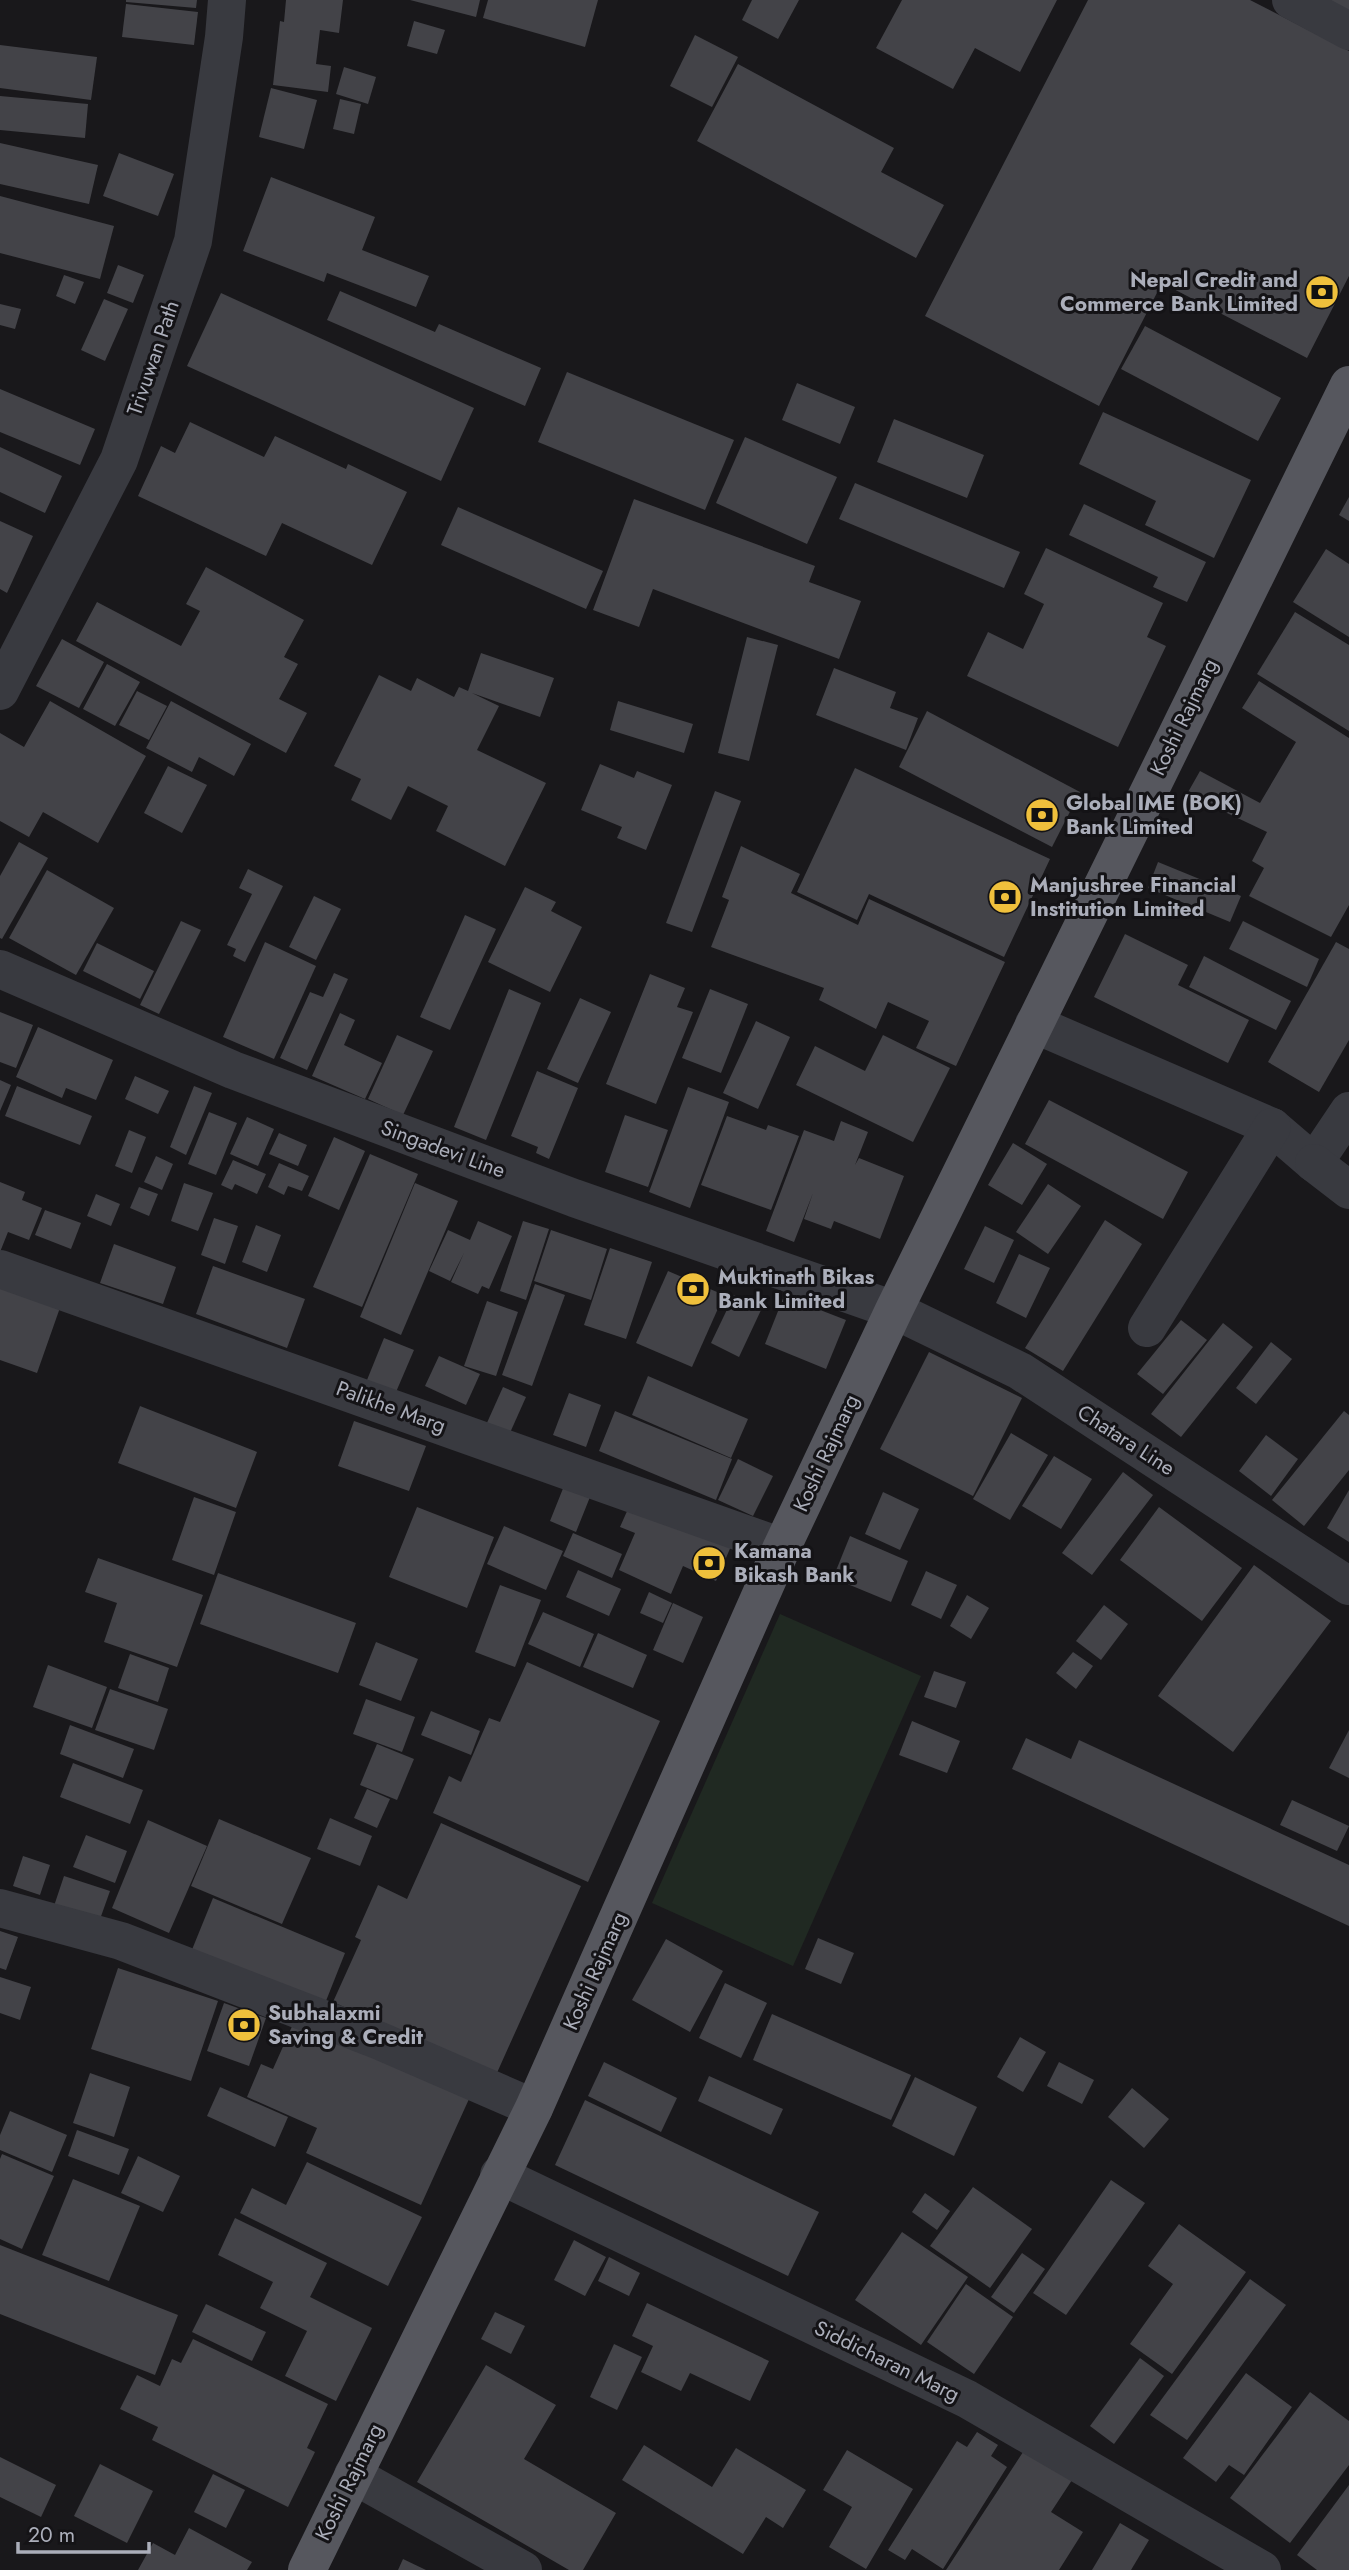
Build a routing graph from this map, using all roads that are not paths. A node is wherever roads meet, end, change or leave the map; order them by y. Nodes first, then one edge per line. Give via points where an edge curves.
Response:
1 (227, 0) edge
2 (1291, 0) edge
3 (1349, 31) edge
4 (1349, 385) edge
5 (0, 691) edge
6 (0, 969) edge
7 (1034, 1024) junction
8 (1349, 1111) edge
9 (1272, 1127) junction
10 (1314, 1163) junction
11 (1349, 1190) edge
12 (0, 1269) edge
13 (894, 1310) junction
14 (1147, 1328) dead end
15 (782, 1546) junction
16 (1349, 1586) edge
17 (0, 1908) edge
18 (534, 2108) junction
19 (499, 2175) junction
20 (353, 2475) junction
21 (307, 2570) edge
22 (523, 2570) edge
23 (1262, 2570) edge

1 - 5 street, Trivuwan Path via 193,241 119,460
2 - 3 street
4 - 7 main road, Koshi Rajmarg
6 - 13 street, Singadevi Line via 233,1070 575,1198
7 - 9 street
7 - 13 main road, Koshi Rajmarg
8 - 10 street
9 - 10 street
9 - 14 street
10 - 11 street
12 - 15 street, Palikhe Marg
13 - 15 main road, Koshi Rajmarg
13 - 16 street, Chatara Line via 1020,1371
15 - 18 main road, Koshi Rajmarg
17 - 18 street via 121,1941 380,2041
18 - 19 main road, Koshi Rajmarg
19 - 20 main road, Koshi Rajmarg
19 - 23 street, Siddicharan Marg via 967,2399
20 - 21 main road, Koshi Rajmarg
20 - 22 street

